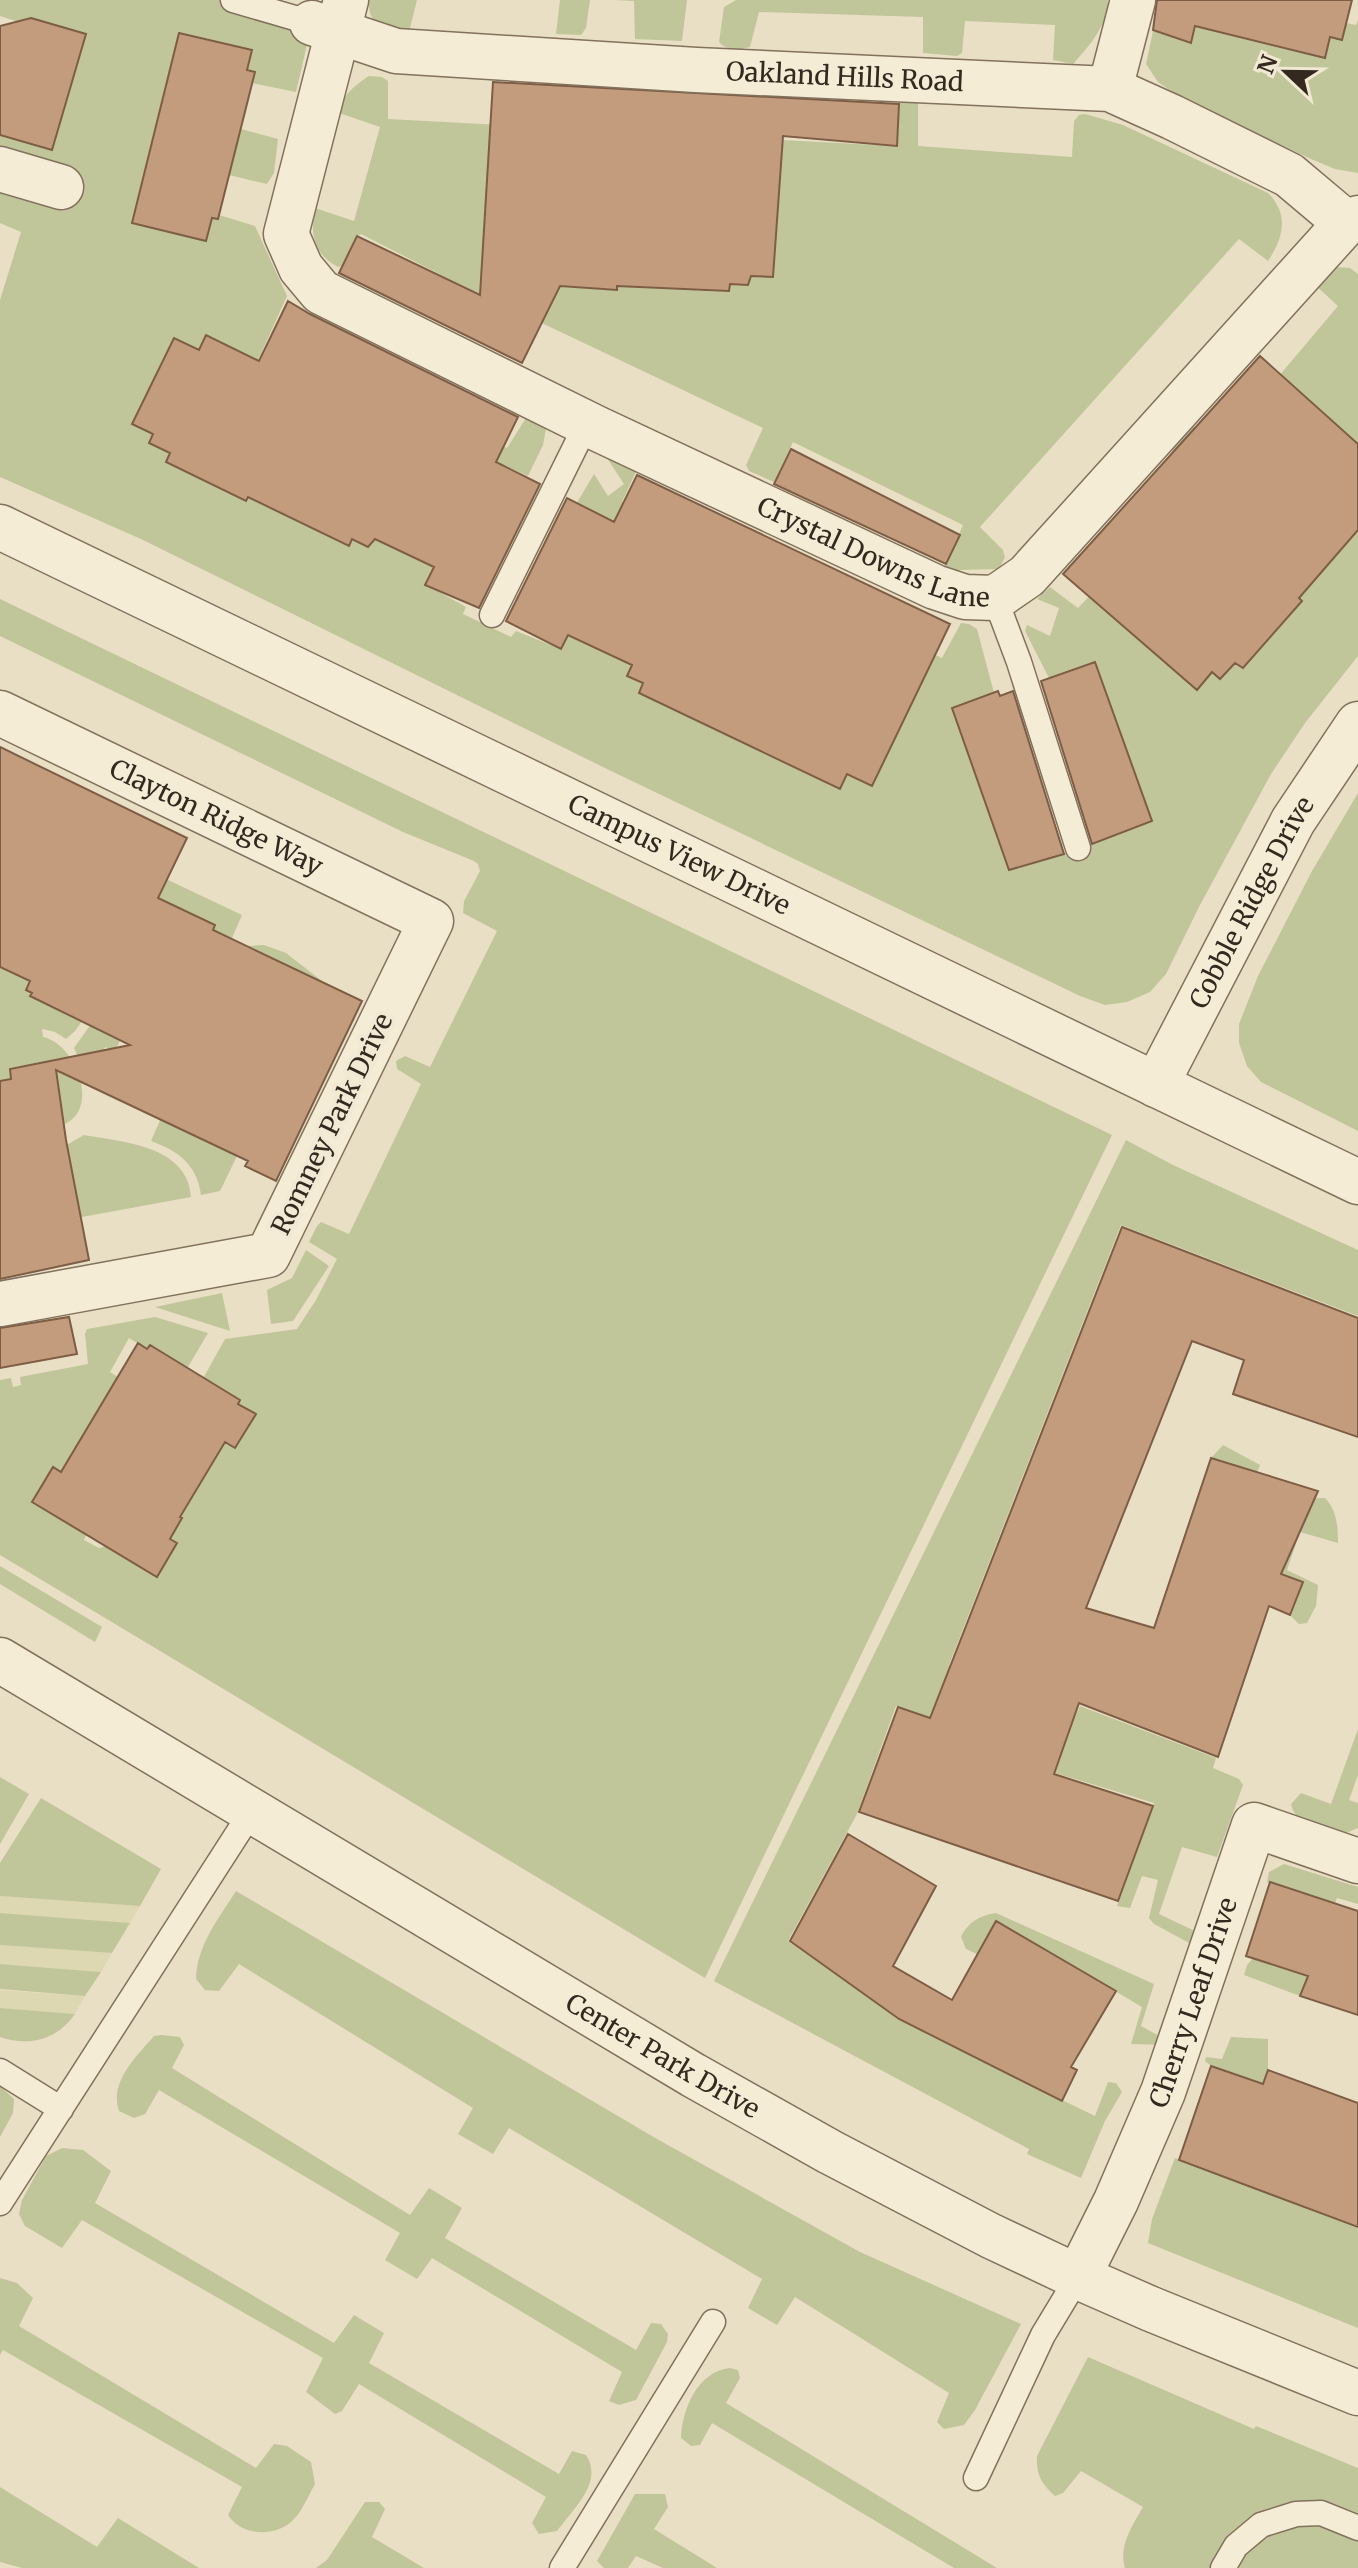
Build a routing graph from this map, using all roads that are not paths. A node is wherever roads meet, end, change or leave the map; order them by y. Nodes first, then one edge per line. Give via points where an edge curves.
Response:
1 (233, 0) edge
2 (1133, 0) edge
3 (332, 18) edge
4 (1110, 89) junction
5 (0, 169) edge
6 (61, 187) dead end
7 (1354, 226) edge
8 (587, 423) junction
9 (0, 527) edge
10 (995, 598) junction
11 (492, 615) dead end
12 (0, 713) edge
13 (1358, 724) edge
14 (1078, 848) dead end
15 (431, 921) joint
16 (1156, 1085) junction
17 (1358, 1182) edge
18 (0, 1304) edge
19 (0, 1660) edge
20 (252, 1811) junction
21 (1358, 1861) edge
22 (0, 2071) edge
23 (61, 2109) junction
24 (0, 2203) edge
25 (1078, 2277) junction
26 (713, 2322) dead end
27 (1358, 2393) edge
28 (976, 2478) dead end
29 (1358, 2528) edge
30 (562, 2568) edge
31 (1223, 2568) edge

1 - 3 lane
2 - 4 street
3 - 4 street, Oakland Hills Road via 396,51
3 - 8 street, Crystal Downs Lane via 286,234 301,268 321,292
4 - 7 street, Oakland Hills Road via 1289,175
5 - 6 street
7 - 10 street, Crystal Downs Lane via 1027,576
8 - 10 street, Crystal Downs Lane via 935,587 965,597
8 - 11 lane
9 - 16 street, Campus View Drive
10 - 14 lane
12 - 15 street, Clayton Ridge Way
13 - 16 street, Cobble Ridge Drive via 1293,821
15 - 18 street, Romney Park Drive via 268,1255
16 - 17 street, Campus View Drive
19 - 20 street, Center Park Drive
20 - 23 lane
20 - 25 street, Center Park Drive via 761,2114
21 - 25 street, Cherry Leaf Drive via 1254,1825 1163,2092
22 - 23 lane
23 - 24 lane
25 - 27 street, Center Park Drive
25 - 28 lane via 1043,2335
26 - 30 lane
29 - 31 lane via 1321,2513 1296,2514 1261,2525 1236,2546

